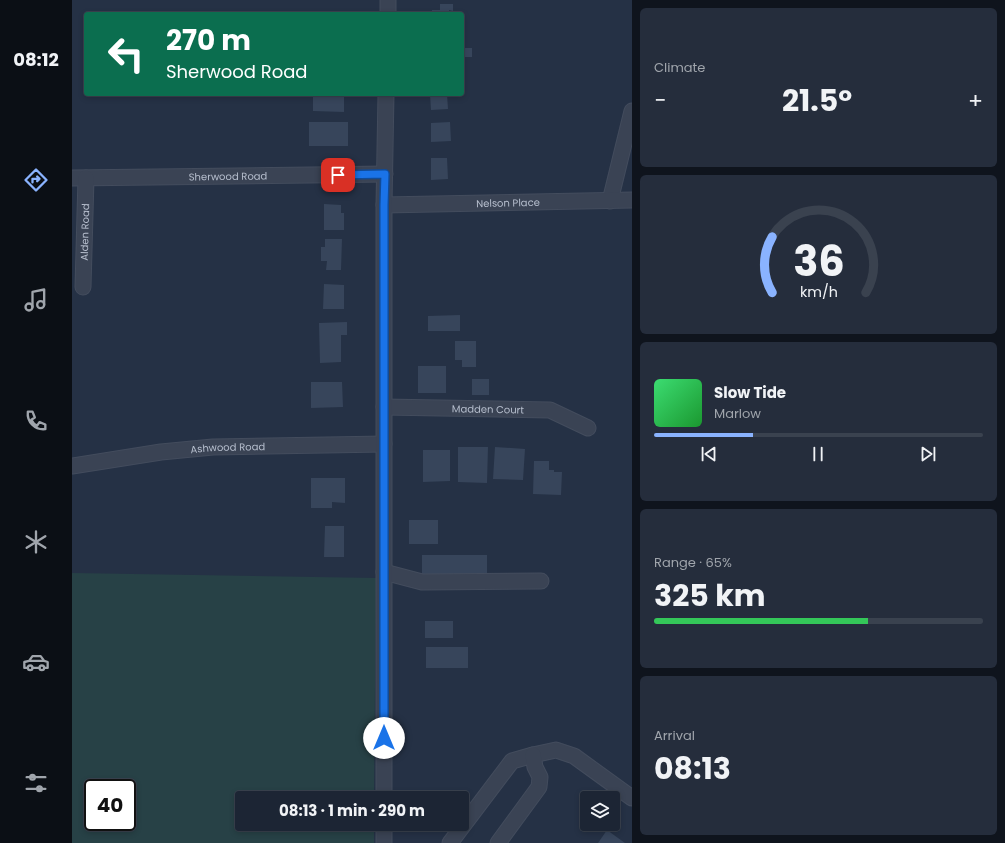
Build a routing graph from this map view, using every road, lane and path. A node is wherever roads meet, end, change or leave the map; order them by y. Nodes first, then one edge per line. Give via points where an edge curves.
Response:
1 (388, 0) edge
2 (388, 12) edge
3 (386, 96) edge
4 (632, 111) edge
5 (385, 174) junction
6 (79, 178) edge
7 (632, 200) edge
8 (610, 201) junction
9 (384, 205) junction
10 (83, 286) dead end
11 (384, 407) junction
12 (588, 428) dead end
13 (384, 444) junction
14 (72, 466) edge
15 (384, 572) junction
16 (541, 581) dead end
17 (534, 755) junction
18 (384, 791) edge
19 (632, 798) edge
20 (384, 831) edge
21 (384, 843) edge
22 (450, 843) edge
23 (498, 843) edge

1 - 2 street
3 - 5 street
4 - 8 street
5 - 6 street, Sherwood Road
5 - 9 street
6 - 10 street, Alden Road
7 - 8 street, Nelson Place
8 - 9 street, Nelson Place
9 - 11 street
11 - 12 street, Madden Court via 550,410
11 - 13 street
13 - 14 street, Ashwood Road via 213,447
13 - 15 street
15 - 16 street via 422,582
15 - 18 street
17 - 19 street via 556,750 574,756
17 - 22 street via 512,761
17 - 23 street via 535,767 540,777 539,787
20 - 21 street

